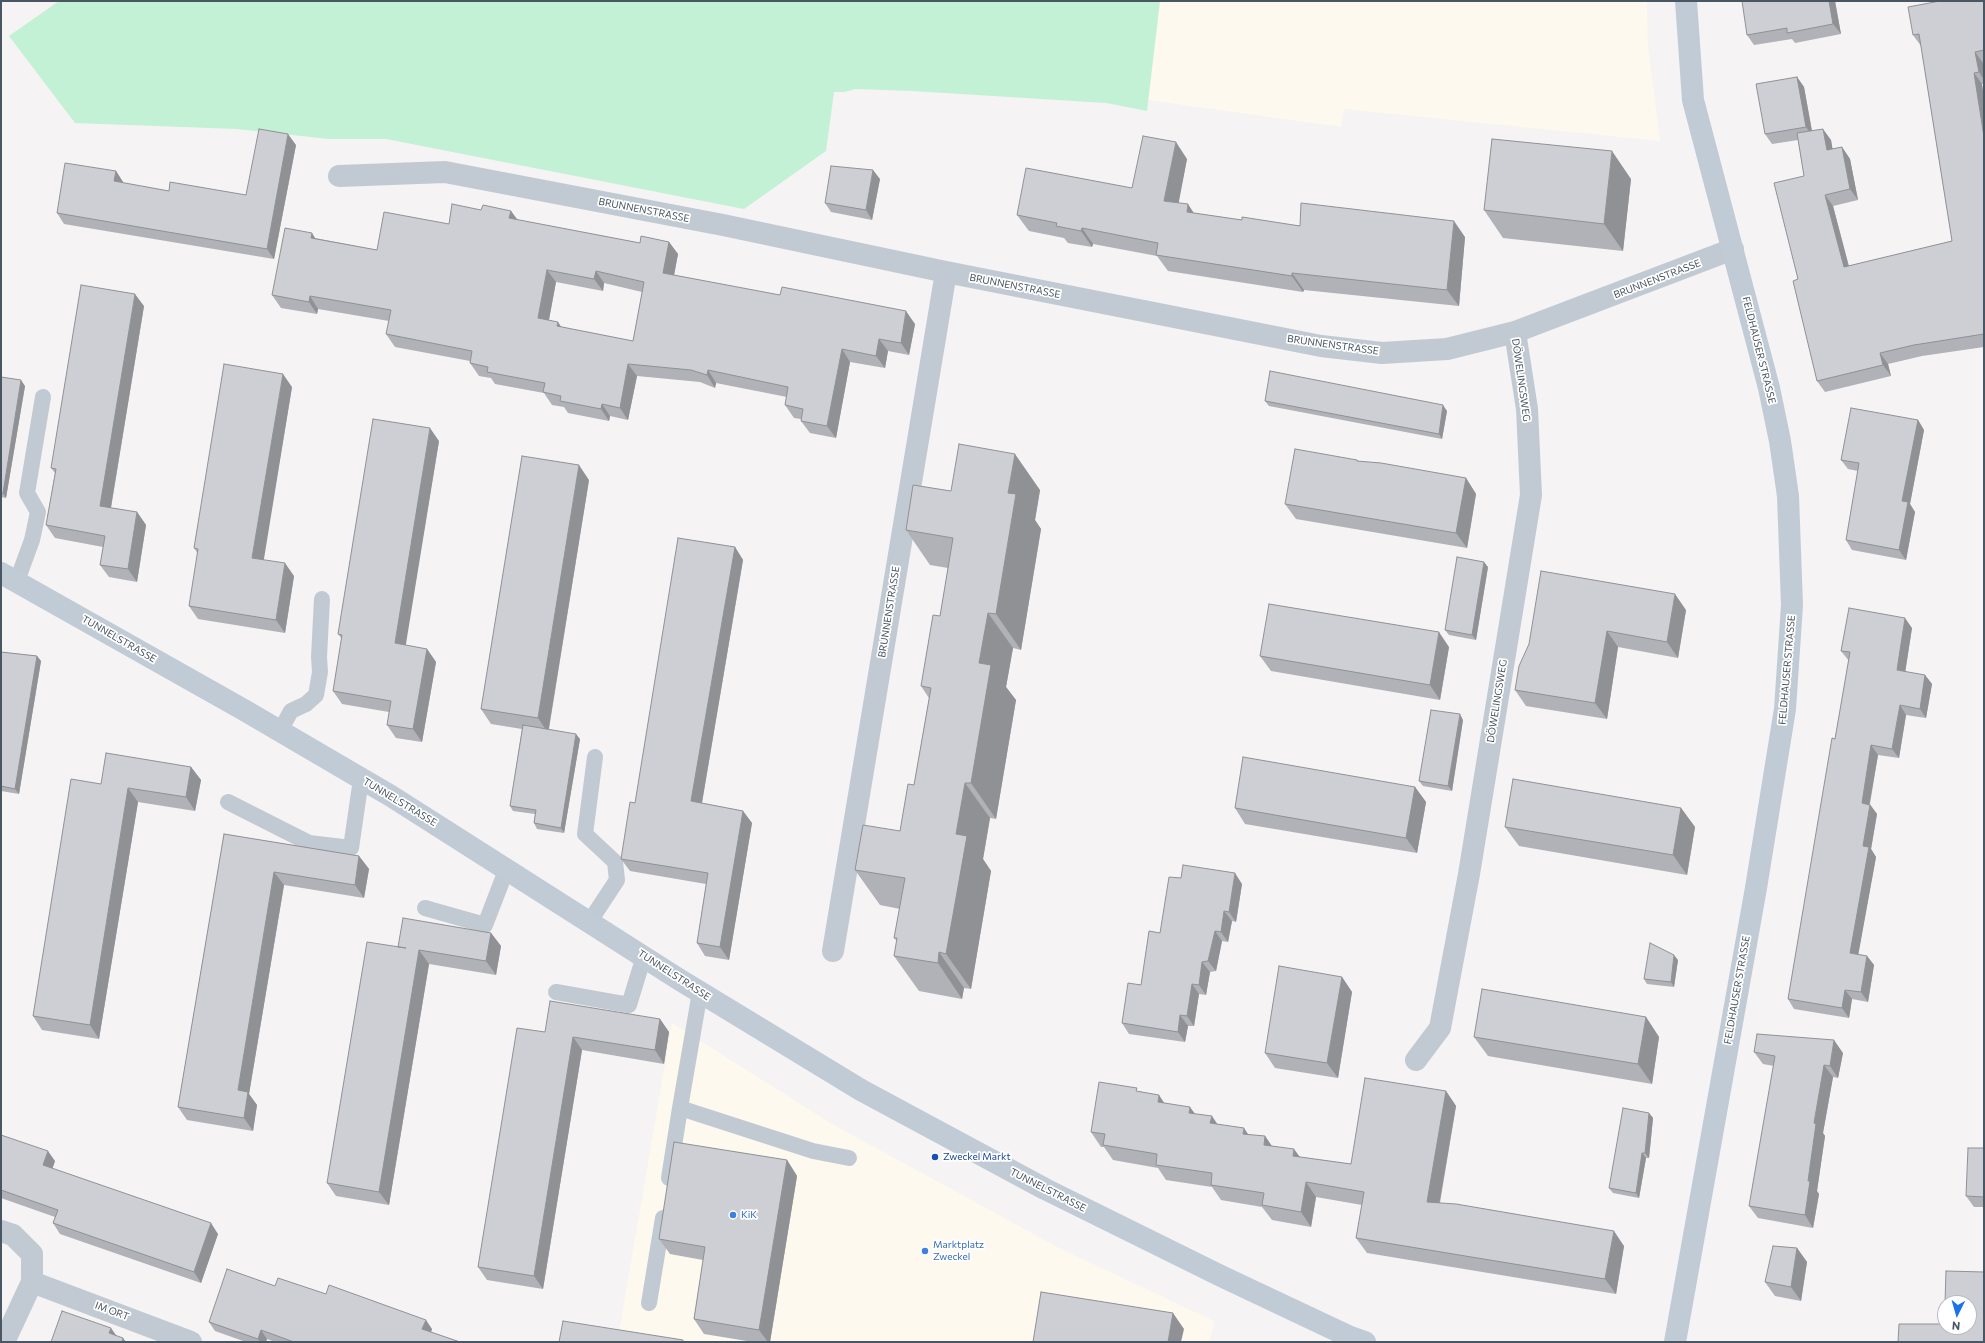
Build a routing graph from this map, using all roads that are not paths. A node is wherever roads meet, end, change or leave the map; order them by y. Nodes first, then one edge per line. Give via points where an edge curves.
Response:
1 (1686, 1) edge
2 (339, 176) dead end
3 (1733, 249) junction
4 (946, 272) junction
5 (1515, 332) junction
6 (43, 397) dead end
7 (9, 577) edge
8 (322, 599) dead end
9 (280, 731) junction
10 (595, 758) dead end
11 (361, 778) junction
12 (228, 802) dead end
13 (507, 868) junction
14 (425, 908) dead end
15 (590, 921) junction
16 (833, 952) dead end
17 (644, 956) junction
18 (556, 992) dead end
19 (700, 992) junction
20 (1416, 1060) dead end
21 (680, 1108) junction
22 (849, 1158) dead end
23 (1, 1231) edge
24 (32, 1282) junction
25 (650, 1303) dead end
26 (4, 1342) edge
27 (191, 1342) edge
28 (1365, 1342) edge
29 (1675, 1342) edge

1 - 3 street, FELDHAUSER STRASSE via 1693,100
2 - 4 street, BRUNNENSTRASSE via 445,172 723,225
3 - 5 street, BRUNNENSTRASSE
3 - 29 street, FELDHAUSER STRASSE via 1782,449 1791,552 1790,656 1785,709 1757,880
4 - 5 street, BRUNNENSTRASSE via 1321,346 1375,352 1447,349
4 - 16 street, BRUNNENSTRASSE
5 - 20 street, DÖWELINGSWEG via 1527,409 1531,495 1469,874 1440,1028
6 - 7 lane via 27,492 38,512 32,540
7 - 9 street, TUNNELSTRASSE
8 - 9 lane via 320,672 316,695 306,704 291,711
9 - 11 street, TUNNELSTRASSE
10 - 15 lane via 585,834 615,862 617,880
11 - 12 lane via 351,848 309,843
11 - 13 street, TUNNELSTRASSE
13 - 14 lane via 485,925
13 - 15 street, TUNNELSTRASSE
15 - 17 street, TUNNELSTRASSE
17 - 18 lane via 629,1005
17 - 19 street, TUNNELSTRASSE
19 - 21 lane
19 - 28 street, TUNNELSTRASSE via 861,1090 1021,1177 1221,1276
21 - 22 lane via 813,1151
21 - 25 lane
23 - 24 street via 13,1235 32,1254
24 - 26 street
24 - 27 street, IM ORT

